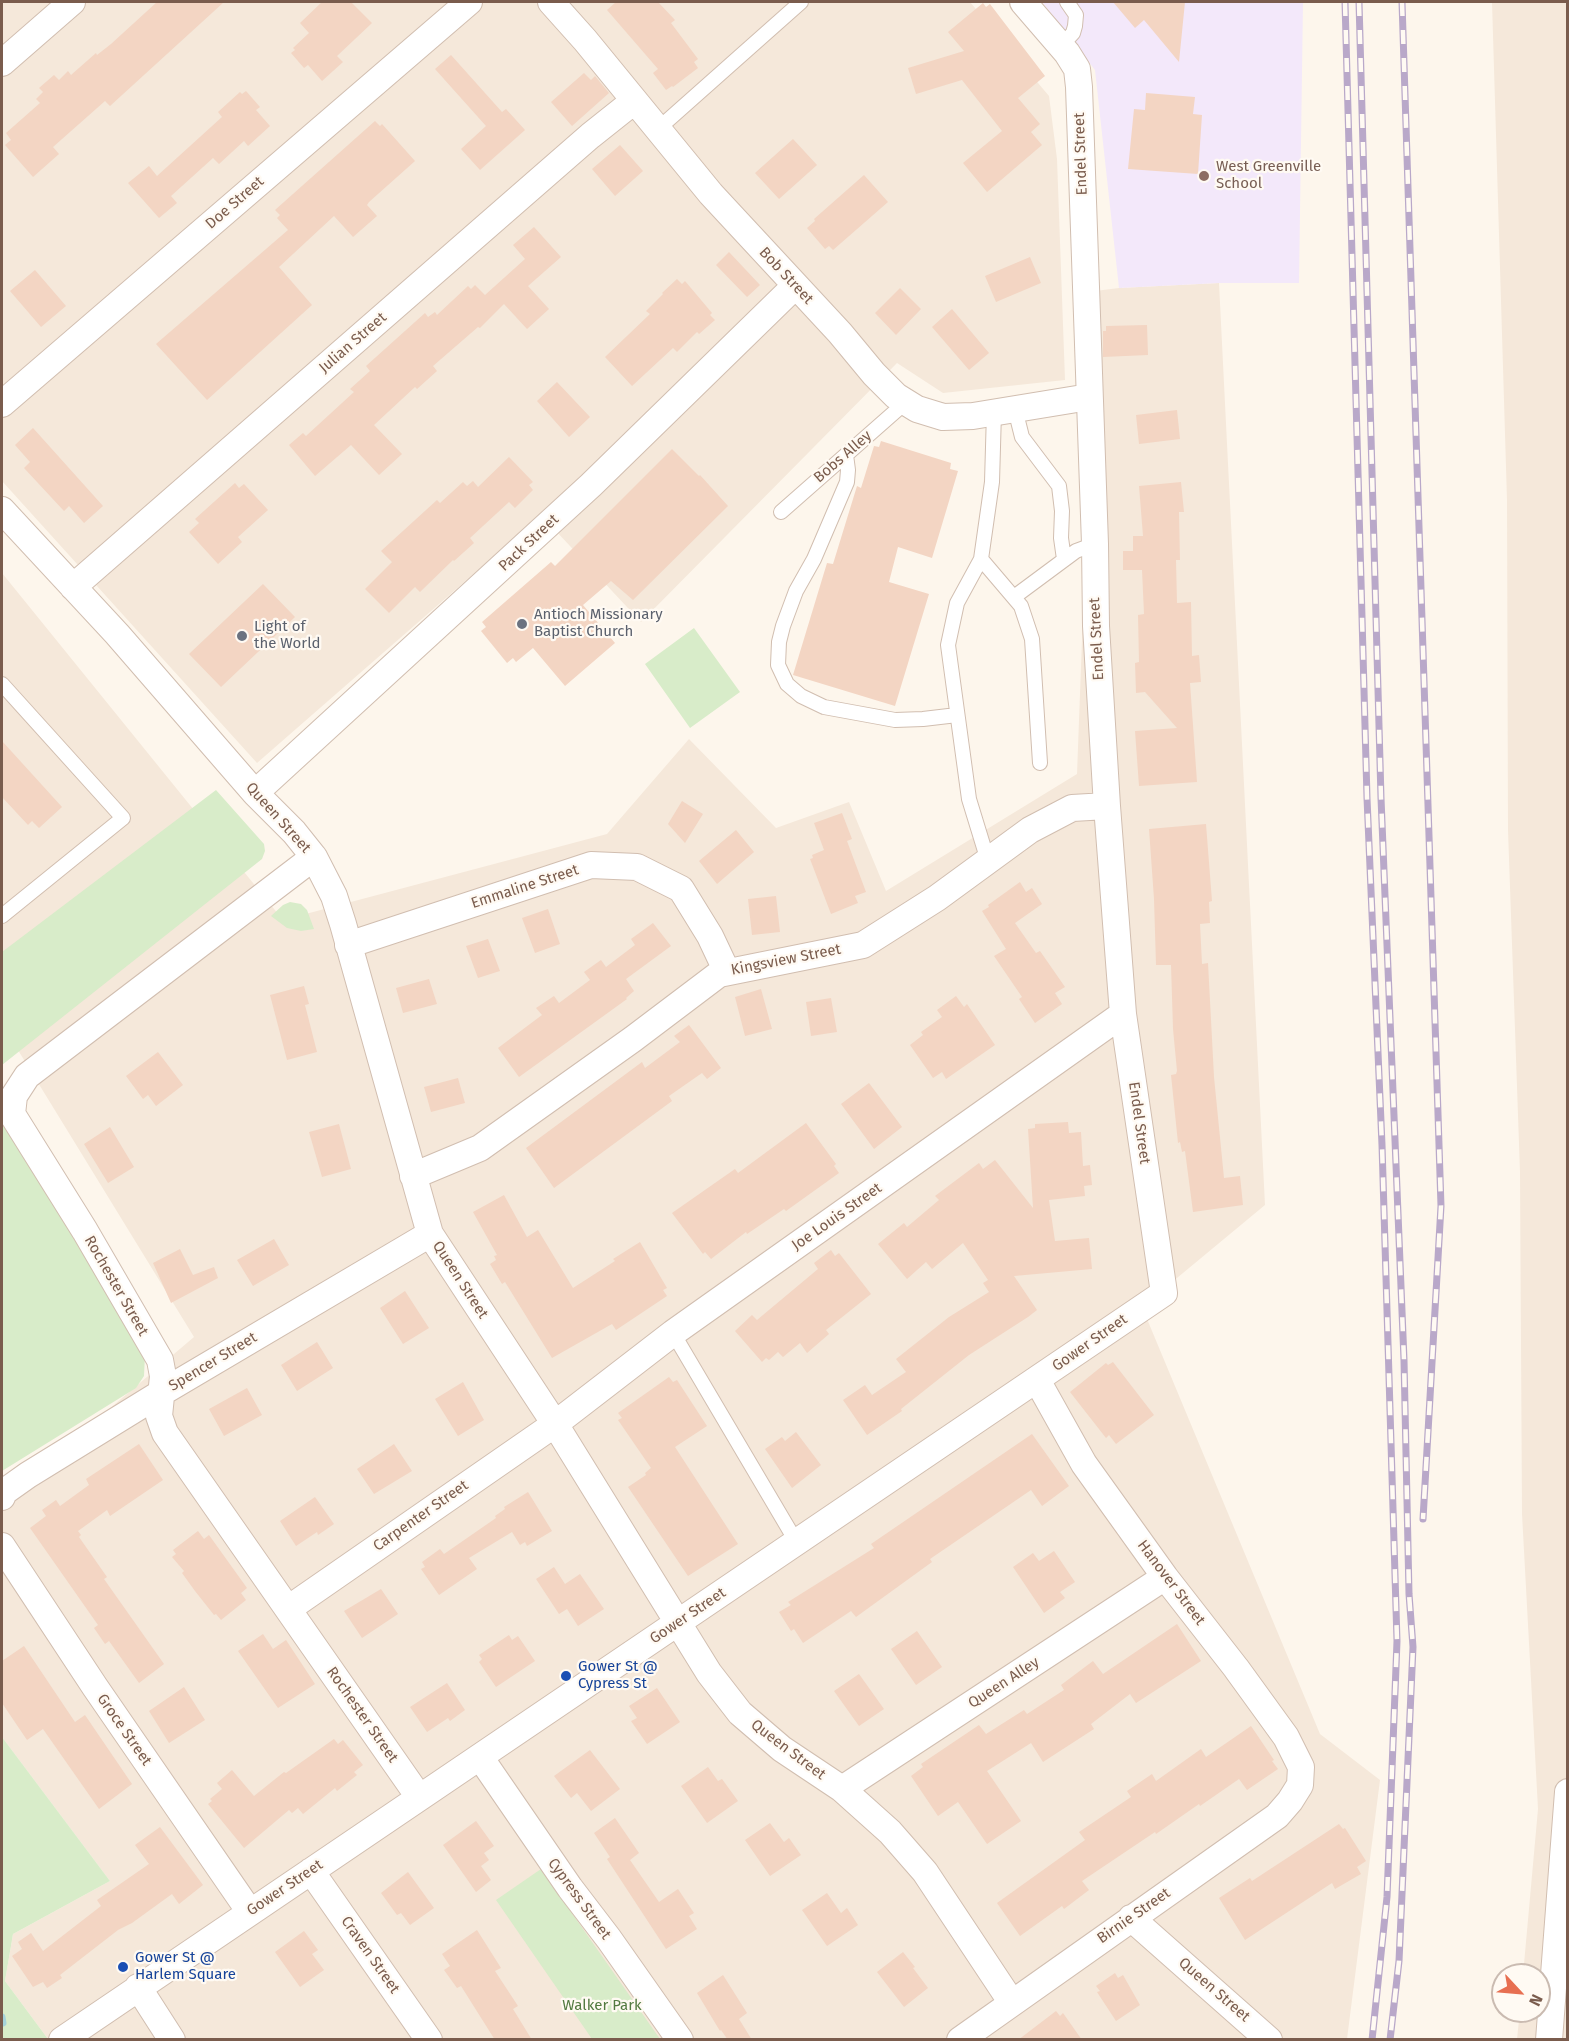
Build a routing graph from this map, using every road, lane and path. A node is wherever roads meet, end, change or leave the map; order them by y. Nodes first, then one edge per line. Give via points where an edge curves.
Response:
1 (72, 2) edge
2 (469, 2) edge
3 (550, 2) edge
4 (801, 2) edge
5 (1023, 2) edge
6 (1067, 2) edge
7 (1061, 46) junction
8 (2, 63) edge
9 (634, 101) junction
10 (658, 129) junction
11 (795, 286) junction
12 (1089, 397) junction
13 (906, 402) junction
14 (2, 404) edge
15 (1005, 410) junction
16 (846, 455) junction
17 (2, 510) edge
18 (781, 512) dead end
19 (1095, 544) junction
20 (981, 559) junction
21 (1064, 559) junction
22 (73, 587) junction
23 (1014, 597) junction
24 (2, 684) edge
25 (957, 715) junction
26 (1040, 763) dead end
27 (255, 793) junction
28 (1107, 806) junction
29 (314, 857) junction
30 (988, 861) junction
31 (2, 916) edge
32 (348, 945) junction
33 (727, 972) junction
34 (1123, 1014) junction
35 (8, 1101) edge
36 (413, 1176) junction
37 (430, 1234) junction
38 (1164, 1293) joint
39 (673, 1333) junction
40 (1037, 1380) junction
41 (161, 1393) junction
42 (555, 1424) junction
43 (2, 1497) edge
44 (797, 1543) junction
45 (2, 1546) edge
46 (1165, 1577) junction
47 (288, 1609) junction
48 (677, 1623) junction
49 (480, 1757) junction
50 (1300, 1785) joint
51 (842, 1789) junction
52 (1568, 1792) edge
53 (419, 1797) junction
54 (1567, 1821) edge
55 (311, 1870) junction
56 (250, 1912) junction
57 (1131, 1917) junction
58 (138, 1988) junction
59 (1012, 2004) junction
60 (62, 2040) edge
61 (172, 2040) edge
62 (429, 2040) edge
63 (680, 2040) edge
64 (960, 2040) edge
65 (1269, 2040) edge
66 (1549, 2040) edge

1 - 8 street
2 - 14 street, Doe Street
3 - 9 street, Bob Street
4 - 10 lane
5 - 7 street, Endel Street
6 - 7 lane via 1076,15 1075,26
7 - 12 street, Endel Street via 1077,69 1079,87
9 - 10 street, Bob Street
9 - 22 street, Julian Street
10 - 11 street, Bob Street
11 - 13 street, Bob Street via 874,374
11 - 27 street, Pack Street via 591,485
12 - 15 street, Bob Street
12 - 19 street, Endel Street
13 - 15 street, Bob Street via 943,417
13 - 16 lane, Bobs Alley
15 - 20 lane
15 - 21 lane via 1059,486
16 - 18 lane, Bobs Alley
16 - 25 lane via 847,482 796,591 779,642 778,665 787,684 824,707 895,720
17 - 22 street, Queen Street
19 - 21 lane
19 - 28 street, Endel Street via 1095,626
20 - 23 lane
20 - 25 lane via 957,603 948,645
21 - 23 lane
22 - 27 street, Queen Street
23 - 26 lane via 1032,639
24 - 31 lane via 123,818
25 - 30 lane via 969,799
27 - 29 street, Queen Street
28 - 30 street, Kingsview Street via 1072,808
28 - 34 street, Endel Street
29 - 32 street, Queen Street via 334,896
29 - 35 street, Rochester Street via 27,1076
30 - 33 street, Kingsview Street via 863,945
32 - 33 street, Emmaline Street via 591,865 637,867 681,889
32 - 36 street, Queen Street
33 - 36 street, Kingsview Street via 719,974 480,1148
34 - 38 street, Endel Street
34 - 39 street, Joe Louis Street
35 - 41 street, Rochester Street via 12,1114 160,1360
36 - 37 street, Queen Street
37 - 41 street, Spencer Street
37 - 42 street, Queen Street
38 - 40 street, Gower Street
39 - 42 street, Joe Louis Street
39 - 44 lane
40 - 44 street, Gower Street
40 - 46 street, Hanover Street via 1084,1464
41 - 43 street, Spencer Street via 28,1474
41 - 47 street, Rochester Street via 159,1416 165,1433
42 - 47 street, Carpenter Street
42 - 48 street, Queen Street
44 - 48 street, Gower Street
45 - 56 street, Groce Street
46 - 50 street, Hanover Street via 1286,1737 1301,1767
46 - 51 street, Queen Alley
47 - 53 street, Rochester Street
48 - 49 street, Gower Street
48 - 51 street, Queen Street via 740,1713 782,1749
49 - 53 street, Gower Street
49 - 63 street, Cypress Street
50 - 57 street, Birnie Street via 1277,1816
51 - 59 street, Queen Street via 890,1832 925,1872
52 - 54 street
53 - 55 street, Gower Street
54 - 66 street
55 - 56 street, Gower Street
55 - 62 street, Craven Street
56 - 58 street, Gower Street
57 - 59 street, Birnie Street
57 - 65 street, Queen Street
58 - 60 street, Gower Street
58 - 61 street
59 - 64 street, Birnie Street

